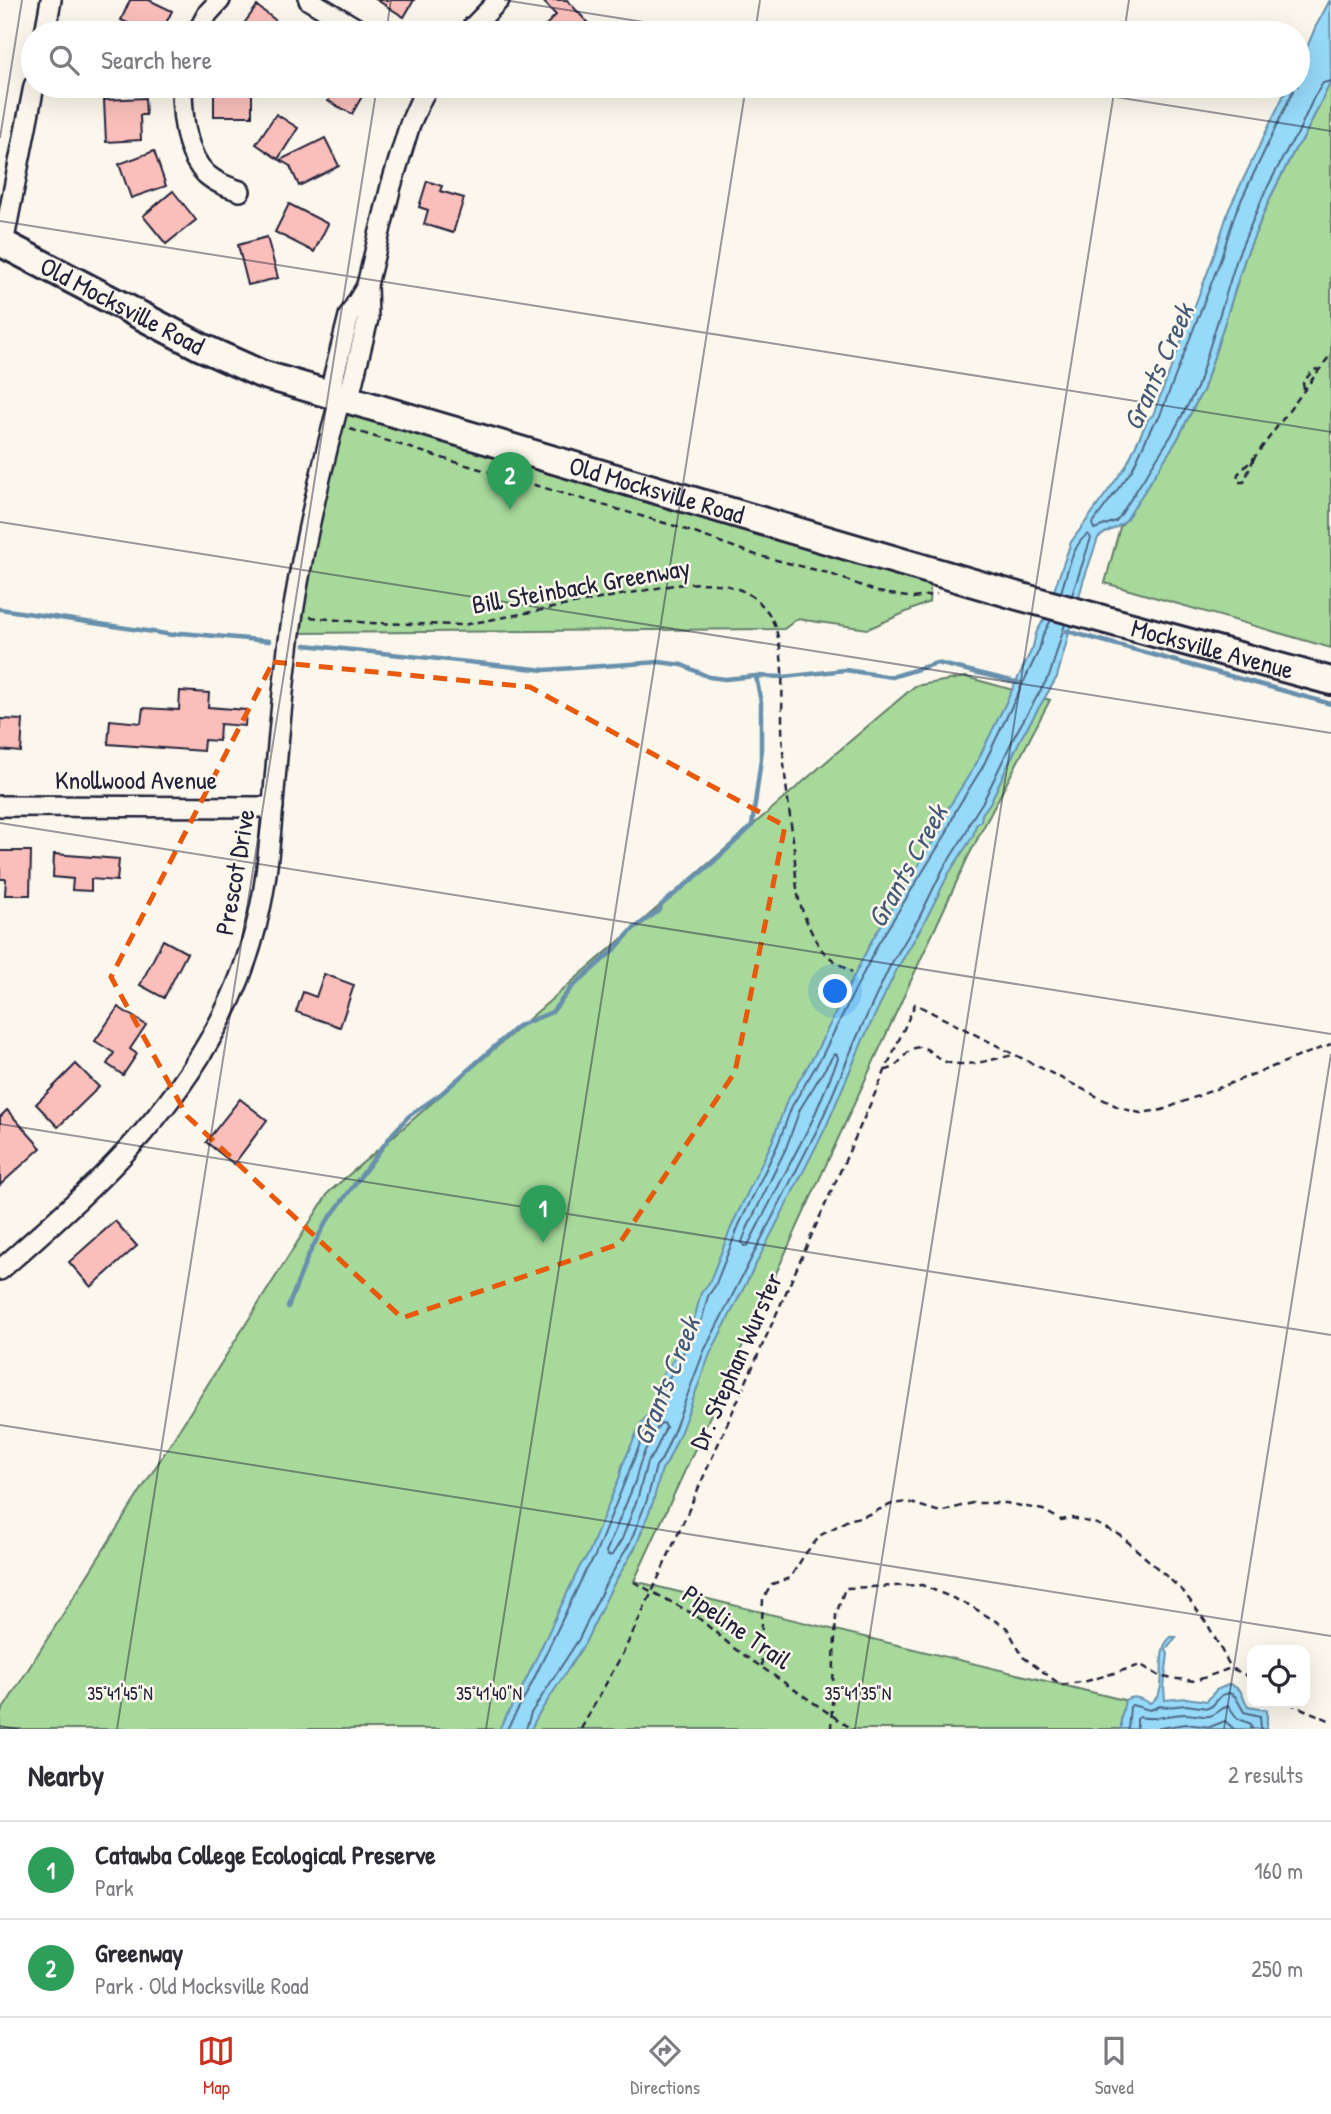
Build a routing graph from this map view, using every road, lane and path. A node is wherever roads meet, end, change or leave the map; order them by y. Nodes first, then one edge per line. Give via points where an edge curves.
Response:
1 (51, 0) edge
2 (220, 0) edge
3 (309, 0) edge
4 (499, 0) edge
5 (47, 21) edge
6 (204, 21) edge
7 (344, 21) edge
8 (479, 21) edge
9 (32, 98) edge
10 (182, 98) edge
11 (422, 98) edge
12 (240, 191) dead end
13 (2, 243) edge
14 (1331, 354) edge
15 (338, 404) junction
16 (1254, 458) junction
17 (944, 593) dead end
18 (303, 616) dead end
19 (1093, 616) joint
20 (1331, 681) edge
21 (0, 806) edge
22 (273, 807) junction
23 (852, 972) dead end
24 (1331, 1044) edge
25 (1016, 1054) junction
26 (885, 1070) junction
27 (0, 1270) edge
28 (634, 1582) dead end
29 (652, 1592) junction
30 (762, 1666) junction
31 (1231, 1668) junction
32 (1247, 1676) edge
33 (1301, 1708) edge
34 (831, 1714) junction
35 (1331, 1721) edge
36 (581, 1729) edge
37 (831, 1729) edge
38 (852, 1729) edge

1 - 5 street
2 - 6 street
3 - 7 street
4 - 8 street
9 - 13 street
10 - 12 street via 195,159 219,184
11 - 15 street, Prescot Drive via 400,152 367,285 368,319
13 - 15 street, Old Mocksville Road via 201,347
14 - 16 path
15 - 17 path via 442,458 878,592 914,598
15 - 19 street, Old Mocksville Road
15 - 22 street, Prescot Drive via 292,614
16 - 16 path via 1238,474 1240,482 1247,477
18 - 23 path, Bill Steinback Greenway via 369,624 463,625 706,582 734,588 761,605 772,620 779,649 782,753 801,905 822,950
19 - 20 street, Mocksville Avenue
21 - 22 street, Knollwood Avenue
22 - 27 street, Prescot Drive via 255,931 210,1040 180,1088 127,1153
24 - 25 path via 1162,1110 1140,1113 1120,1108
25 - 26 path via 956,1064 915,1047 892,1070
25 - 26 path, Dr. Stephan Wurster via 915,1004
26 - 29 path, Dr. Stephan Wurster
28 - 29 path, Pipeline Trail
29 - 30 path, Pipeline Trail via 695,1615
29 - 36 path, Dr. Stephan Wurster
30 - 31 path via 763,1599 772,1584 790,1578 821,1535 848,1520 908,1502 940,1512 972,1503 1006,1503 1043,1510 1061,1520 1097,1524 1120,1535 1182,1591 1208,1625
30 - 34 path, Pipeline Trail
31 - 32 path
31 - 34 path via 1195,1681 1161,1677 1141,1665 1061,1685 1023,1657 1007,1628 969,1605 922,1585 845,1588 836,1615
33 - 35 path
34 - 37 path
34 - 38 path, Pipeline Trail

